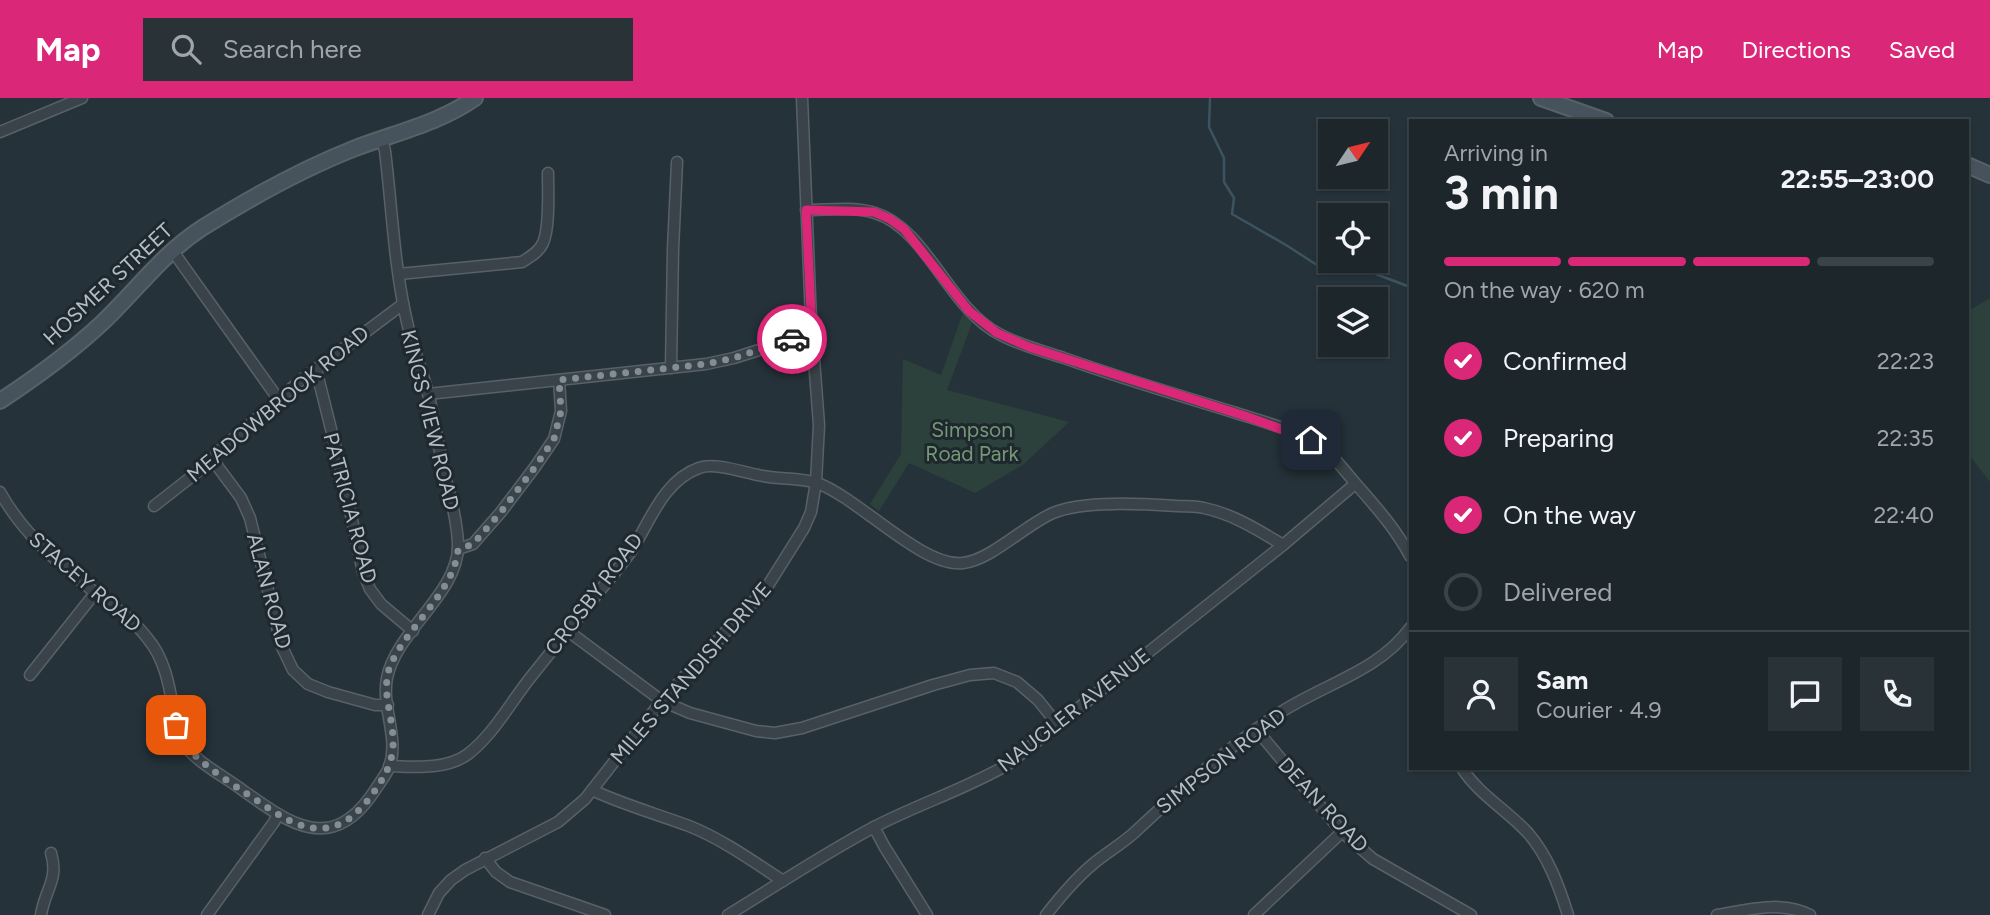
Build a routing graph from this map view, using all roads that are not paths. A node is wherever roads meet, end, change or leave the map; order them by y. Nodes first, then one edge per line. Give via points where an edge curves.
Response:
1 (82, 98) edge
2 (475, 98) edge
3 (802, 98) edge
4 (1541, 98) edge
5 (1600, 119) edge
6 (0, 132) edge
7 (382, 139) junction
8 (677, 162) dead end
9 (1969, 166) edge
10 (548, 173) dead end
11 (1990, 175) edge
12 (806, 210) junction
13 (172, 250) junction
14 (399, 274) junction
15 (403, 304) junction
16 (812, 333) junction
17 (671, 368) junction
18 (316, 369) junction
19 (559, 380) junction
20 (428, 394) junction
21 (279, 400) junction
22 (0, 401) edge
23 (214, 459) junction
24 (816, 482) junction
25 (1355, 484) junction
26 (0, 492) edge
27 (154, 506) dead end
28 (1283, 545) junction
29 (458, 550) junction
30 (1409, 554) edge
31 (95, 593) junction
32 (1409, 629) edge
33 (412, 631) junction
34 (568, 631) junction
35 (30, 675) dead end
36 (662, 701) junction
37 (388, 705) junction
38 (1058, 725) junction
39 (1256, 729) junction
40 (389, 766) junction
41 (1464, 770) edge
42 (592, 790) junction
43 (278, 814) junction
44 (874, 827) junction
45 (1342, 832) junction
46 (51, 853) dead end
47 (485, 858) junction
48 (783, 881) junction
49 (41, 915) edge
50 (207, 915) edge
51 (428, 915) edge
52 (605, 915) edge
53 (729, 915) edge
54 (927, 915) edge
55 (1046, 915) edge
56 (1254, 915) edge
57 (1471, 915) edge
58 (1568, 915) edge
59 (1717, 915) edge
60 (1810, 915) edge

1 - 6 street
2 - 7 street, HOSMER STREET
3 - 12 street, MILES STANDISH DRIVE
4 - 5 street
7 - 13 street, HOSMER STREET via 291,176
7 - 14 street, KINGS VIEW ROAD
8 - 17 street
9 - 11 street
10 - 14 street via 547,219 536,253 522,262
12 - 16 street, MILES STANDISH DRIVE
12 - 25 street via 874,212 890,219 904,229 969,311 997,333 1295,433 1325,450
13 - 21 street
13 - 22 street, HOSMER STREET via 100,326
14 - 15 street, KINGS VIEW ROAD
15 - 18 street, MEADOWBROOK ROAD
15 - 20 street, KINGS VIEW ROAD
16 - 17 street via 734,358
16 - 24 street, MILES STANDISH DRIVE via 819,416
17 - 19 street
18 - 21 street, MEADOWBROOK ROAD
18 - 33 street, PATRICIA ROAD via 363,572 381,604
19 - 20 street
19 - 29 street via 561,411 554,439 501,512 473,544
20 - 29 street, KINGS VIEW ROAD
21 - 23 street, MEADOWBROOK ROAD
23 - 27 street, MEADOWBROOK ROAD
23 - 37 street, ALAN ROAD via 250,518 282,648 293,670 308,684 327,692
24 - 28 street via 943,562 972,562 1054,512 1073,507 1203,507 1250,525
24 - 34 street, CROSBY ROAD via 702,466 681,476 629,554
24 - 36 street, MILES STANDISH DRIVE via 804,528 767,587
25 - 28 street, NAUGLER AVENUE
25 - 30 street
26 - 31 street, STACEY ROAD via 33,538
28 - 38 street, NAUGLER AVENUE
29 - 33 street, KINGS VIEW ROAD via 449,579
31 - 35 street
31 - 43 street, STACEY ROAD via 127,617 160,657 176,725 187,748
32 - 39 street, SIMPSON ROAD via 1374,663 1304,698
33 - 37 street, KINGS VIEW ROAD via 390,665
34 - 36 street
34 - 40 street, CROSBY ROAD via 468,755 447,764
36 - 38 street via 690,713 775,733 970,675 994,673 1017,682
36 - 42 street, MILES STANDISH DRIVE
37 - 40 street, KINGS VIEW ROAD via 393,752
38 - 44 street, NAUGLER AVENUE via 995,772
39 - 45 street, DEAN ROAD
39 - 55 street, SIMPSON ROAD via 1091,865
40 - 43 street, STACEY ROAD via 359,812 345,822 311,829
41 - 58 street via 1528,833 1555,876
42 - 47 street, MILES STANDISH DRIVE via 558,822
42 - 48 street via 691,827
43 - 50 street
44 - 48 street, NAUGLER AVENUE
44 - 54 street
45 - 56 street
45 - 57 street, DEAN ROAD via 1373,859
46 - 49 street via 54,874
47 - 51 street, MILES STANDISH DRIVE via 451,880
47 - 52 street via 510,881
48 - 53 street, NAUGLER AVENUE
59 - 60 street via 1770,907 1798,908

